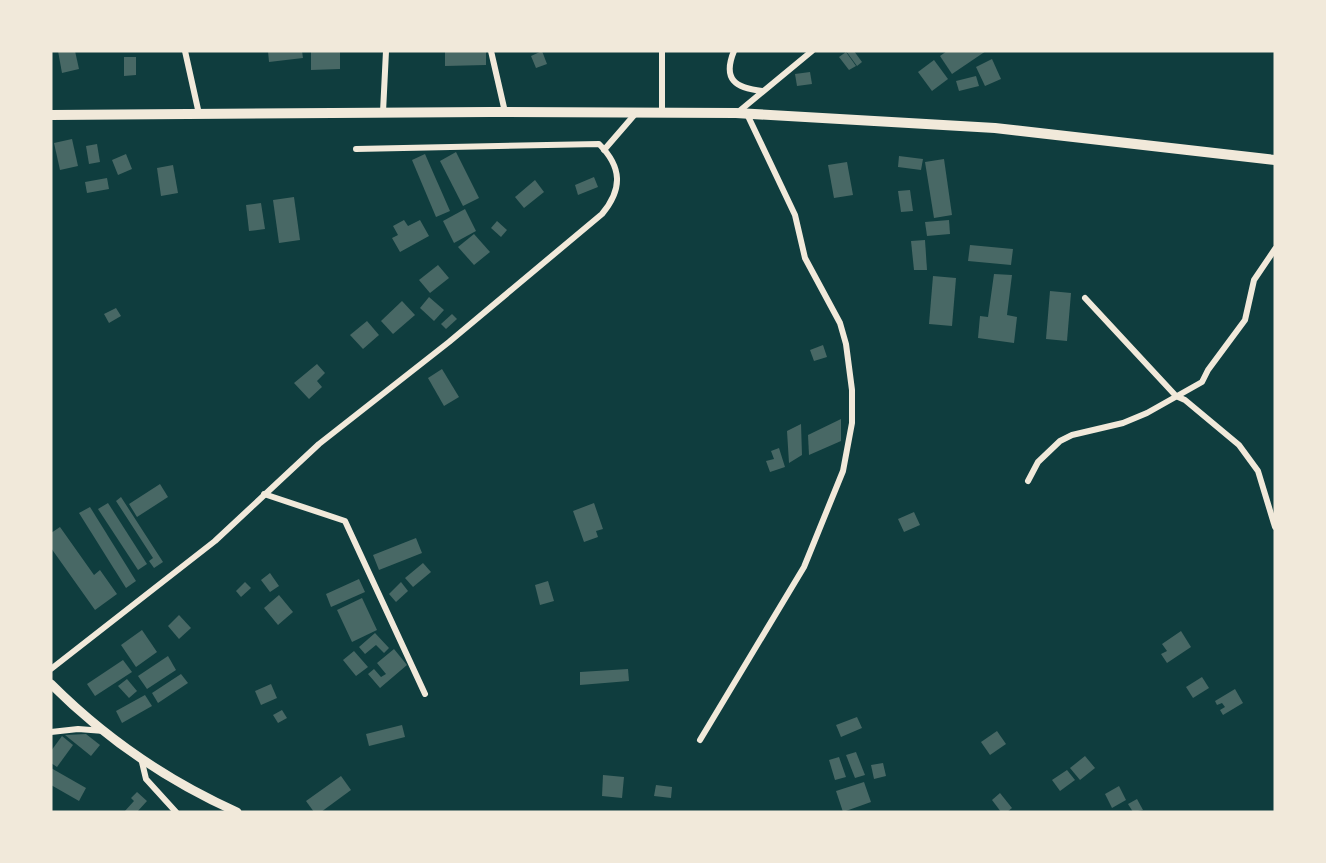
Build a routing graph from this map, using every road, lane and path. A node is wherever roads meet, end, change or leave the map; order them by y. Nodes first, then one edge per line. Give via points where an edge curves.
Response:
1 (185, 51) edge
2 (386, 51) edge
3 (491, 51) edge
4 (662, 51) edge
5 (734, 51) edge
6 (812, 51) edge
7 (762, 91) junction
8 (383, 112) junction
9 (505, 112) junction
10 (662, 112) junction
11 (636, 113) junction
12 (199, 114) junction
13 (741, 114) junction
14 (51, 115) edge
15 (356, 149) dead end
16 (604, 150) junction
17 (1275, 160) edge
18 (1275, 249) edge
19 (1085, 298) dead end
20 (1176, 396) junction
21 (1028, 482) dead end
22 (264, 494) junction
23 (1275, 527) edge
24 (51, 669) edge
25 (51, 684) edge
26 (425, 694) dead end
27 (105, 731) junction
28 (51, 732) edge
29 (700, 740) dead end
30 (141, 758) junction
31 (176, 812) edge
32 (237, 812) edge

1 - 12 street
2 - 8 street
3 - 9 street
4 - 10 street
5 - 7 street via 730,70 734,82 740,88
6 - 7 street
7 - 13 street
8 - 9 main road
8 - 12 main road
9 - 11 main road
10 - 11 main road
10 - 13 main road
11 - 16 street
12 - 14 main road
13 - 17 main road via 995,128
13 - 29 street via 795,214 805,258 840,323 852,390 852,423 843,471 804,567
15 - 16 street via 588,143 598,144
16 - 22 street via 617,170 618,184 613,201 602,214 319,444
18 - 20 street via 1254,280 1245,320 1202,382
19 - 20 street
20 - 21 street via 1123,423 1060,441 1038,462
20 - 23 street via 1239,445 1258,471
22 - 24 street via 215,541
22 - 26 street via 345,521
25 - 27 main road
27 - 28 street
27 - 30 main road
30 - 31 street via 146,778
30 - 32 main road

